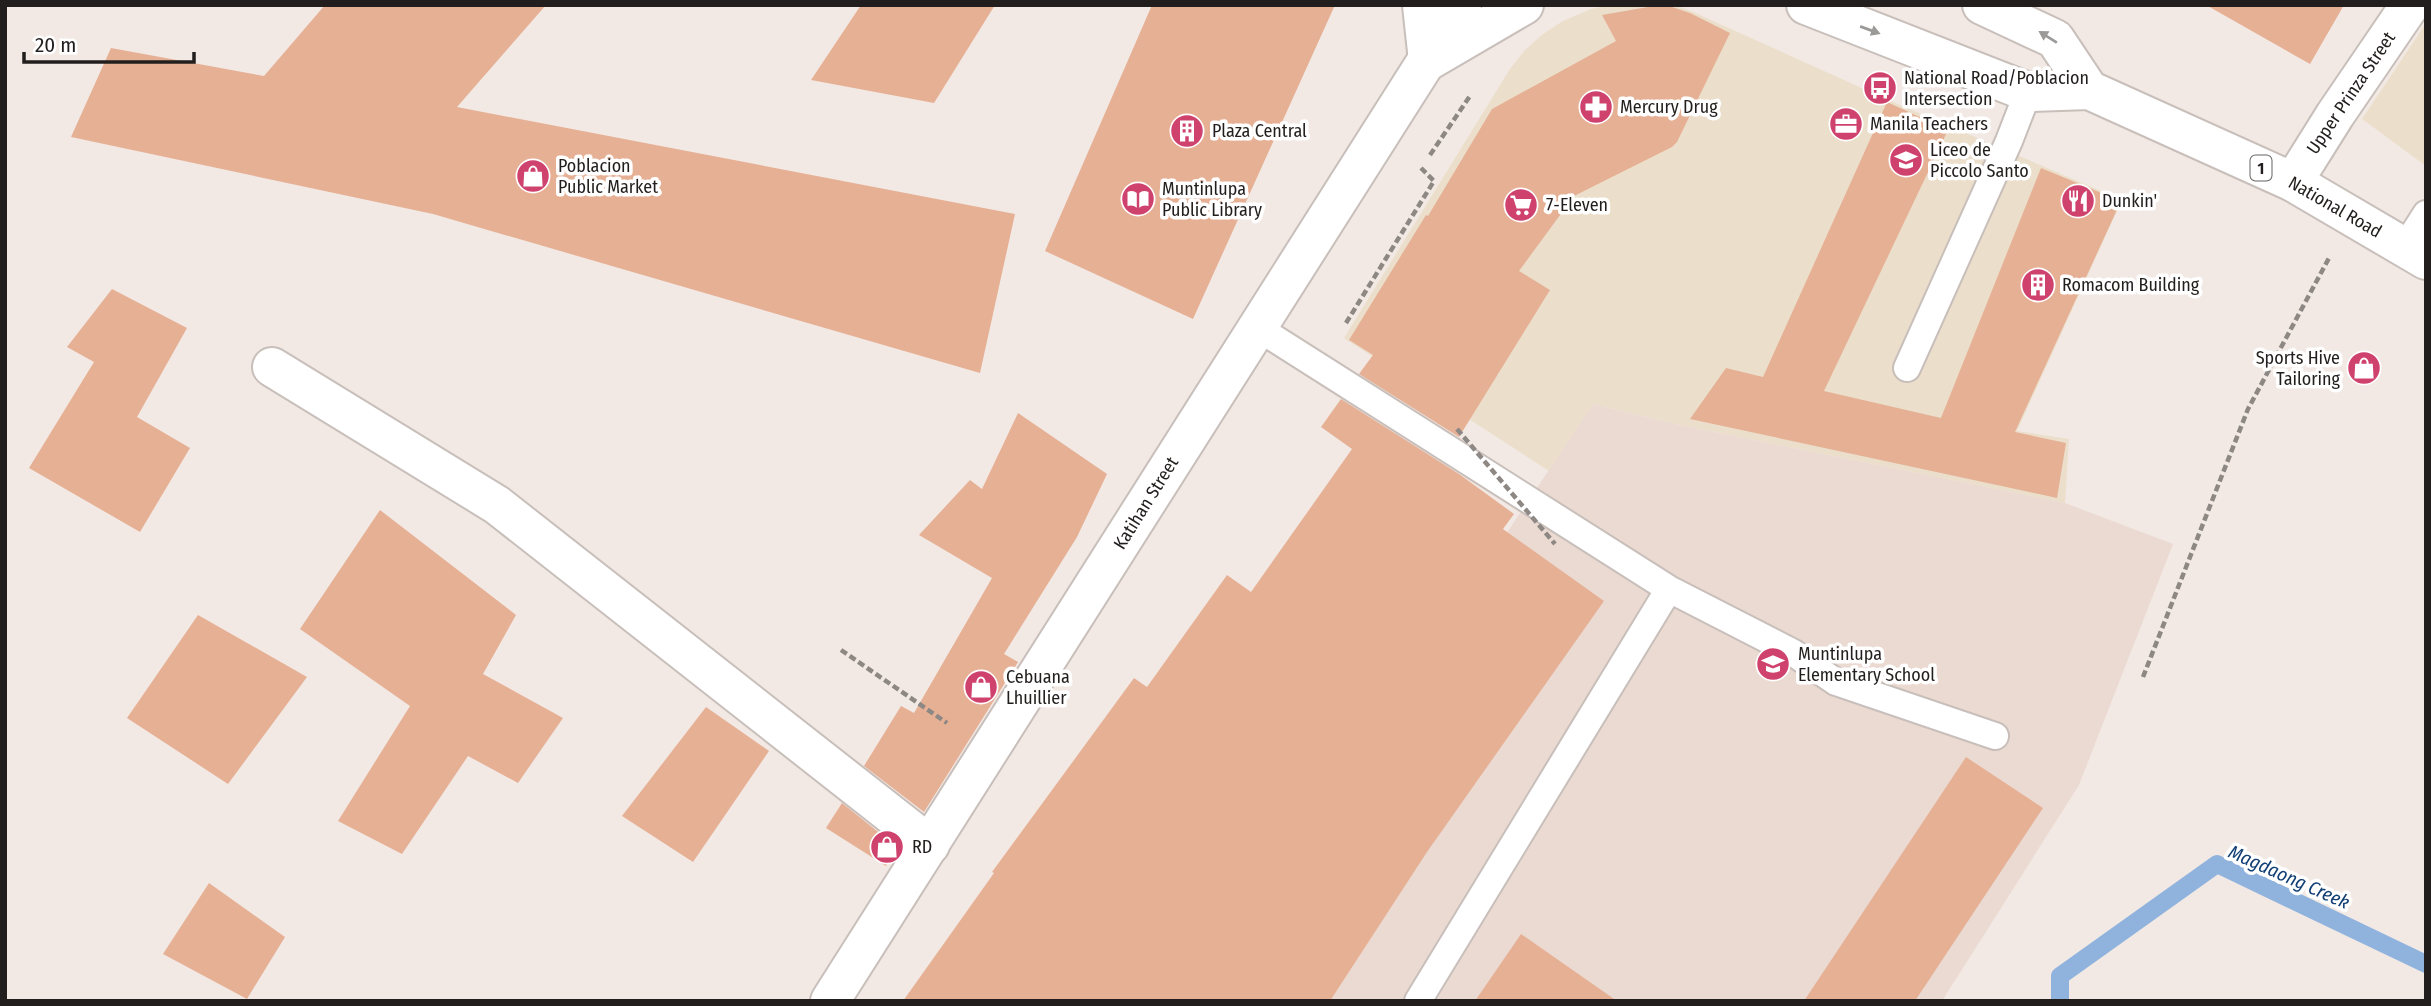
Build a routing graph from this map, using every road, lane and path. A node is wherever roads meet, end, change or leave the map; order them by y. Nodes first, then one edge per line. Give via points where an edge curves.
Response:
1 (1422, 5) edge
2 (1462, 5) edge
3 (1524, 5) edge
4 (1807, 5) edge
5 (1982, 5) edge
6 (2410, 5) edge
7 (1428, 61) junction
8 (2089, 90) junction
9 (1473, 92) dead end
10 (2028, 92) junction
11 (1421, 168) junction
12 (1413, 179) dead end
13 (2293, 182) junction
14 (2426, 214) edge
15 (2351, 217) junction
16 (2415, 253) edge
17 (1346, 323) dead end
18 (1258, 328) junction
19 (272, 367) dead end
20 (1907, 368) dead end
21 (1446, 421) dead end
22 (1555, 544) dead end
23 (1669, 589) junction
24 (841, 650) dead end
25 (2143, 677) dead end
26 (1996, 736) dead end
27 (989, 751) junction
28 (930, 845) junction
29 (830, 1001) edge
30 (1418, 1001) edge

1 - 7 main road
2 - 7 main road, Katihan Street
3 - 7 main road
4 -> 10 main road, National Road / 1
8 -> 5 main road via 2055,38
6 - 13 main road, Upper Prinza Street
7 - 18 main road, Katihan Street
8 - 10 main road, National Road / 1
8 - 13 main road, National Road / 1
9 - 11 path
10 - 20 lane
11 - 12 path
11 - 17 path via 1434,181
13 - 15 main road, National Road / 1
14 - 16 lane
15 - 16 main road, National Road / 1
15 - 25 path via 2248,410
18 - 23 lane
18 - 27 main road, Katihan Street
19 - 28 main road via 498,505
21 - 22 path, bridge
23 - 26 lane via 1792,652 1836,682
23 - 30 lane
24 - 27 path
27 - 28 main road, Katihan Street
28 - 29 main road, Katihan Street

